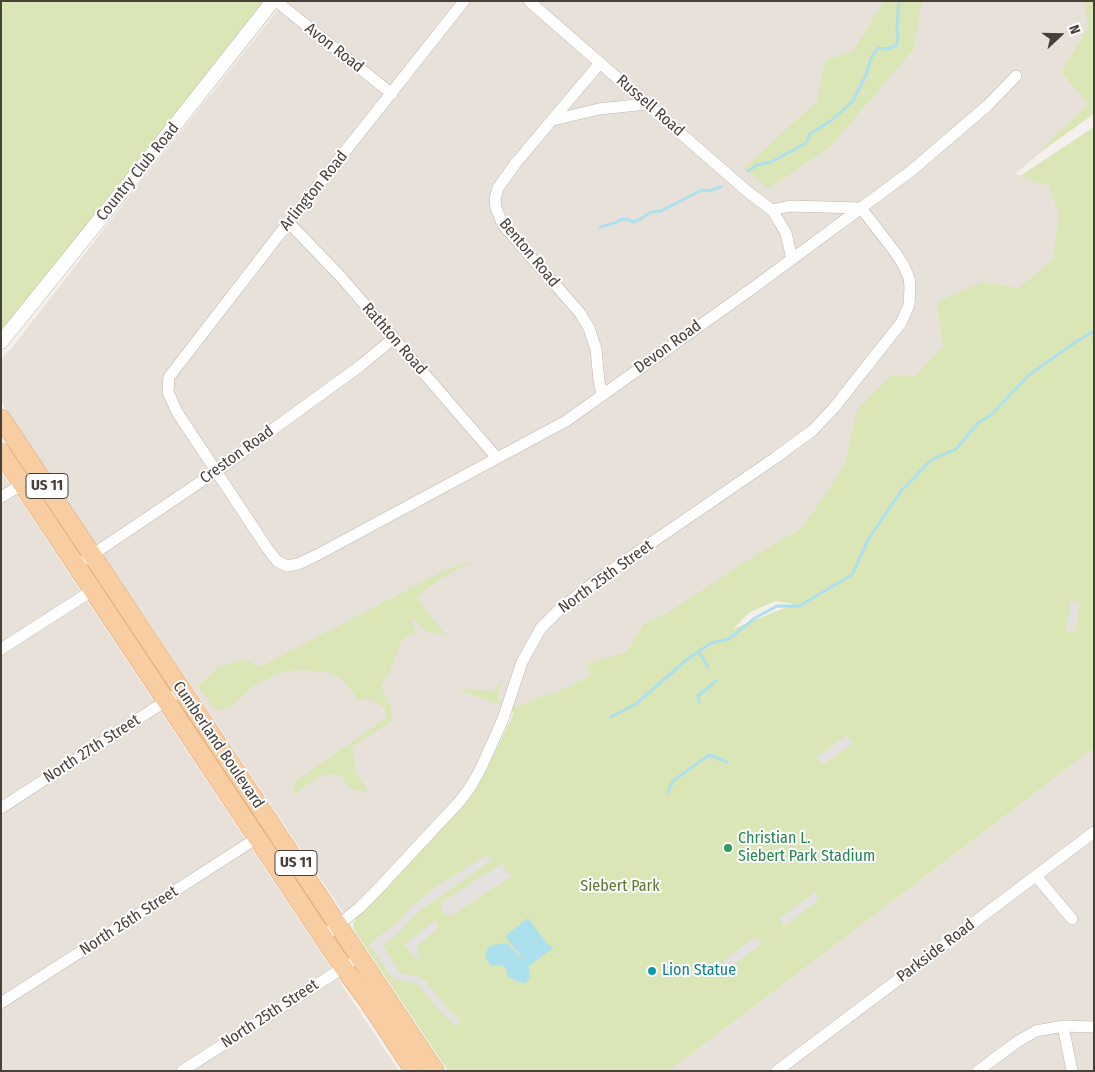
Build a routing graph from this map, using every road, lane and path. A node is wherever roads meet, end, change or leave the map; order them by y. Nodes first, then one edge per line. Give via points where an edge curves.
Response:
1 (275, 1) edge
2 (464, 1) edge
3 (529, 1) edge
4 (600, 63) junction
5 (1016, 76) dead end
6 (392, 94) junction
7 (647, 104) junction
8 (553, 120) junction
9 (861, 208) junction
10 (772, 210) junction
11 (289, 222) junction
12 (792, 259) junction
13 (394, 338) junction
14 (1, 342) edge
15 (602, 394) junction
16 (1, 418) edge
17 (1, 452) edge
18 (497, 458) junction
19 (217, 471) junction
20 (22, 484) junction
21 (1, 497) edge
22 (92, 555) junction
23 (76, 565) junction
24 (93, 590) junction
25 (1, 648) edge
26 (182, 691) junction
27 (166, 701) junction
28 (1, 808) edge
29 (1094, 832) edge
30 (257, 838) junction
31 (1036, 876) junction
32 (1072, 919) dead end
33 (338, 926) junction
34 (323, 938) junction
35 (359, 957) junction
36 (343, 968) junction
37 (1, 1003) edge
38 (1063, 1026) junction
39 (1094, 1027) edge
40 (386, 1028) junction
41 (182, 1071) edge
42 (414, 1071) edge
43 (424, 1071) edge
44 (435, 1071) edge
45 (778, 1071) edge
46 (978, 1071) edge
47 (1072, 1071) edge

1 - 6 street, Avon Road
1 - 14 street, Country Club Road
2 - 6 street, Arlington Road
3 - 4 street, Russell Road
4 - 7 street, Russell Road
4 - 8 street, Benton Road
5 - 9 street, Devon Road via 948,140
6 - 11 street, Arlington Road
7 - 8 street via 599,109
7 - 10 street, Russell Road
8 - 15 street, Benton Road via 498,188 496,208 503,225 580,313 596,349
9 - 10 street via 790,206
9 - 12 street, Devon Road
9 - 33 street, North 25th Street via 895,252 909,278 909,306 893,334 813,430 597,580 541,628 522,662 503,719 470,786 377,890
10 - 12 street, Russell Road via 786,233
11 - 13 street, Rathton Road
11 - 19 street, Arlington Road via 169,377 168,392 177,412
12 - 15 street, Devon Road
13 - 18 street, Rathton Road
13 - 19 street, Creston Road
15 - 18 street, Devon Road via 566,421
16 - 22 main road, Cumberland Boulevard / US 11
17 - 20 main road, Cumberland Boulevard / US 11
18 - 19 street, Devon Road via 317,555 287,566 277,561 267,548
19 - 22 street, Creston Road
20 - 21 street
20 - 23 main road, Cumberland Boulevard / US 11
22 - 23 street, Creston Road
22 - 26 main road, Cumberland Boulevard / US 11
23 - 24 main road, Cumberland Boulevard / US 11
24 - 25 street
24 - 27 main road, Cumberland Boulevard / US 11
26 - 27 street, North 27th Street
26 - 33 main road, Cumberland Boulevard / US 11
27 - 28 street, North 27th Street
27 - 30 main road, Cumberland Boulevard / US 11
29 - 31 street, Parkside Road
30 - 34 main road, Cumberland Boulevard / US 11
30 - 37 street, North 26th Street
31 - 32 street
31 - 45 street, Parkside Road
33 - 34 street, North 25th Street
33 - 35 main road, Cumberland Boulevard / US 11
34 - 36 main road, Cumberland Boulevard / US 11
35 - 36 street, North 25th Street
35 - 44 main road, Cumberland Boulevard / US 11
36 - 40 main road, Cumberland Boulevard / US 11
36 - 41 street, North 25th Street
38 - 39 street
38 - 46 street via 1025,1036
38 - 47 street
40 - 42 main road, Cumberland Boulevard / US 11
40 - 43 main road via 406,1045

